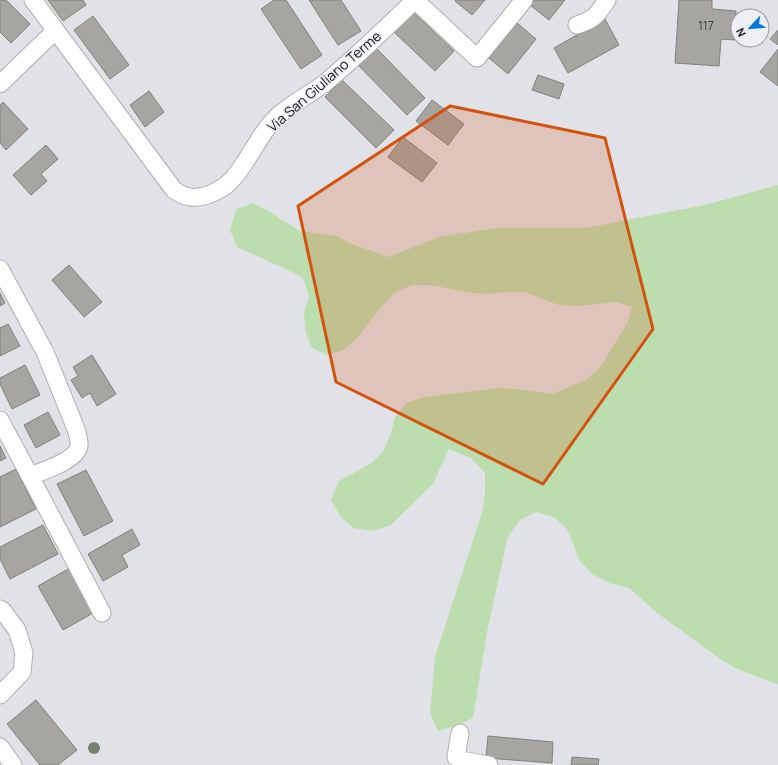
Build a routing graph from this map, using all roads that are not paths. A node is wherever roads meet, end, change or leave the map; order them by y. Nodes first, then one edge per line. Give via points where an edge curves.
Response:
1 (33, 0) edge
2 (524, 0) edge
3 (607, 0) edge
4 (577, 25) dead end
5 (55, 31) junction
6 (0, 84) edge
7 (0, 269) edge
8 (0, 420) edge
9 (30, 476) junction
10 (0, 609) edge
11 (102, 613) dead end
12 (0, 695) edge
13 (460, 734) dead end
14 (0, 747) edge
15 (13, 765) edge
16 (489, 765) edge

1 - 5 street, Via San Giuliano Terme
2 - 5 street, Via San Giuliano Terme via 477,58 415,0 325,83 272,122 231,181 217,191 194,198 181,195 174,190
3 - 4 street via 591,20
5 - 6 street
7 - 9 street via 45,352 79,441 77,450 67,460
8 - 9 street
9 - 11 street
10 - 12 street via 16,630 24,653 22,672
13 - 16 street via 456,757
14 - 15 street

